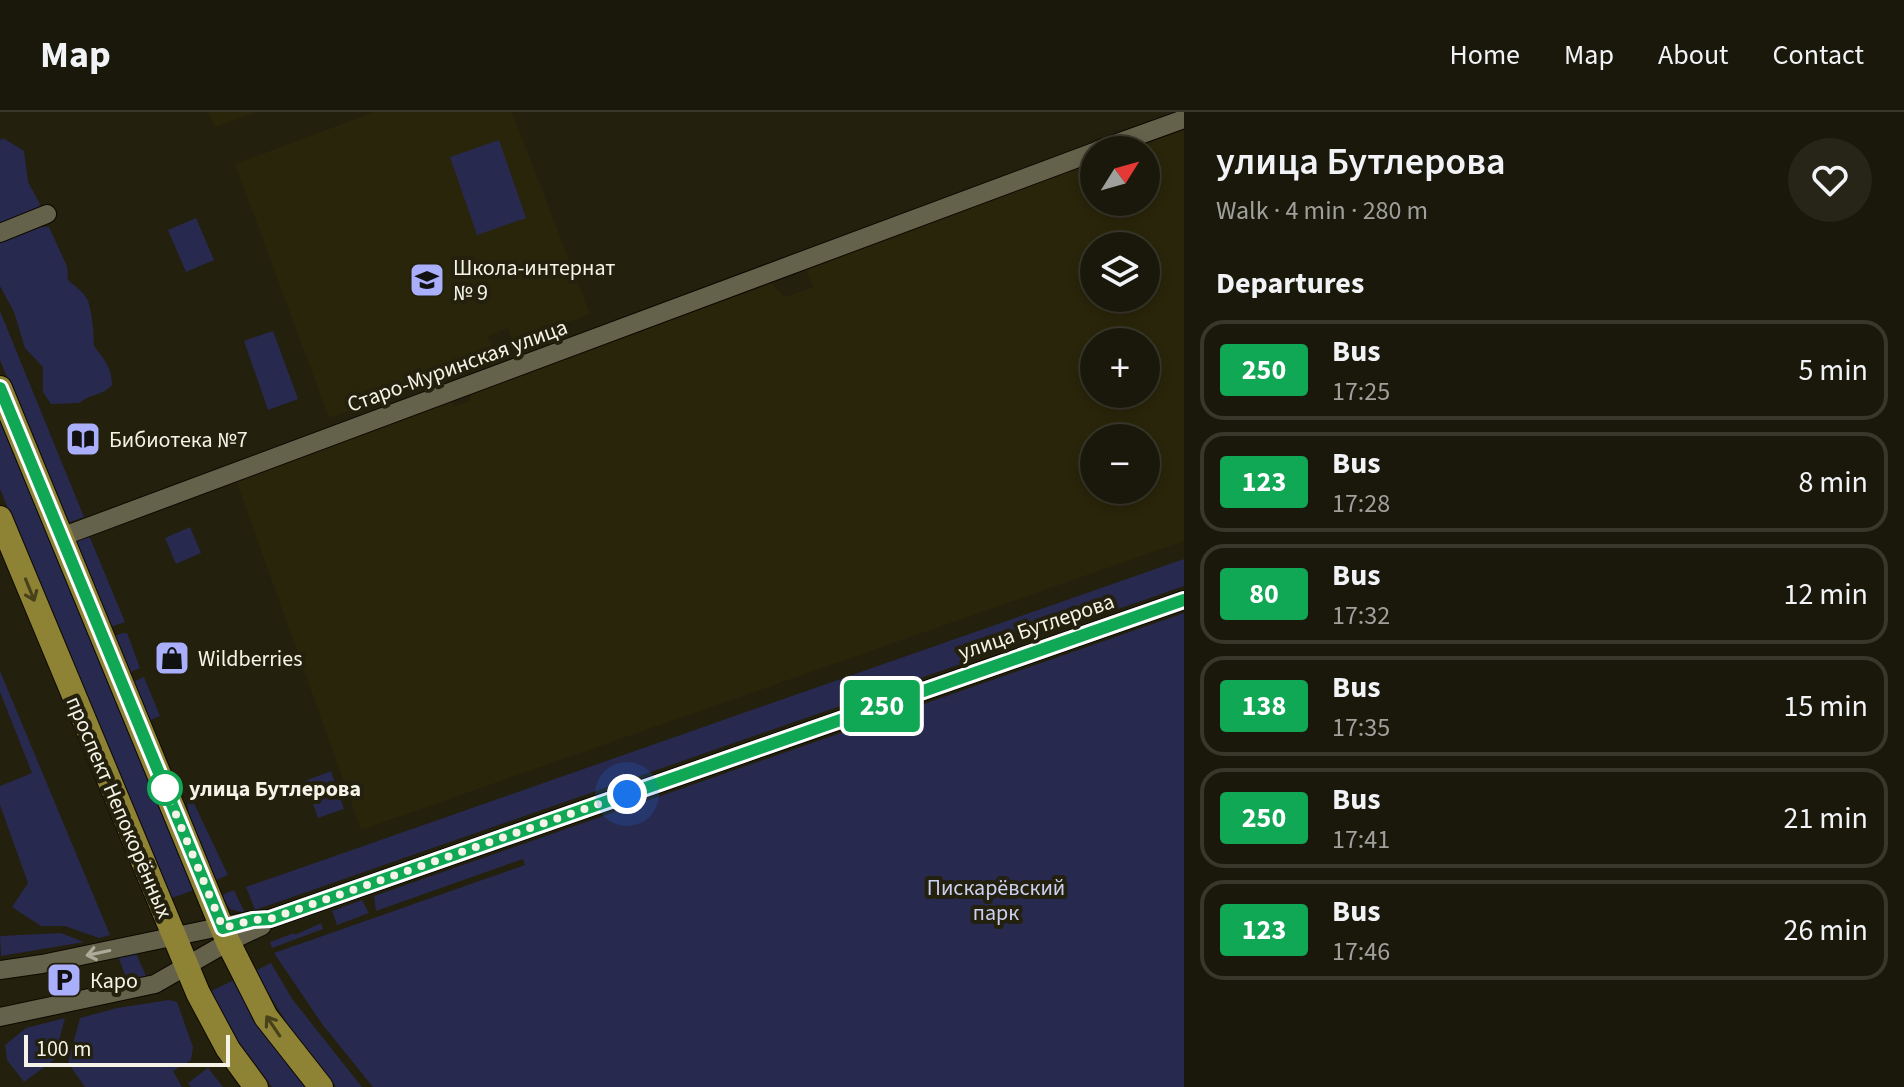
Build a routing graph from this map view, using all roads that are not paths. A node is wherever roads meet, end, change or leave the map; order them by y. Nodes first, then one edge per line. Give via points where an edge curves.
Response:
1 (1184, 119) edge
2 (1137, 136) edge
3 (1080, 157) edge
4 (47, 214) dead end
5 (0, 233) edge
6 (0, 388) edge
7 (0, 518) edge
8 (61, 537) junction
9 (1184, 600) edge
10 (226, 935) junction
11 (174, 937) junction
12 (187, 967) junction
13 (0, 970) edge
14 (0, 1017) edge
15 (256, 1087) edge
16 (321, 1087) edge

1 - 2 street, Старо-Муринская улица
3 - 8 street, Старо-Муринская улица
4 - 5 street
6 - 8 main road
7 -> 11 main road, проспект Непокорённых
8 - 10 main road
9 - 10 street, улица Бутлерова via 270,919 257,930
10 - 11 street, улица Бутлерова
10 - 12 street, улица Бутлерова
16 -> 10 main road via 266,1017
11 - 12 main road, проспект Непокорённых
11 -> 13 street, улица Бутлерова
12 - 14 street, улица Бутлерова via 155,984
12 - 15 main road, проспект Непокорённых via 221,1037

